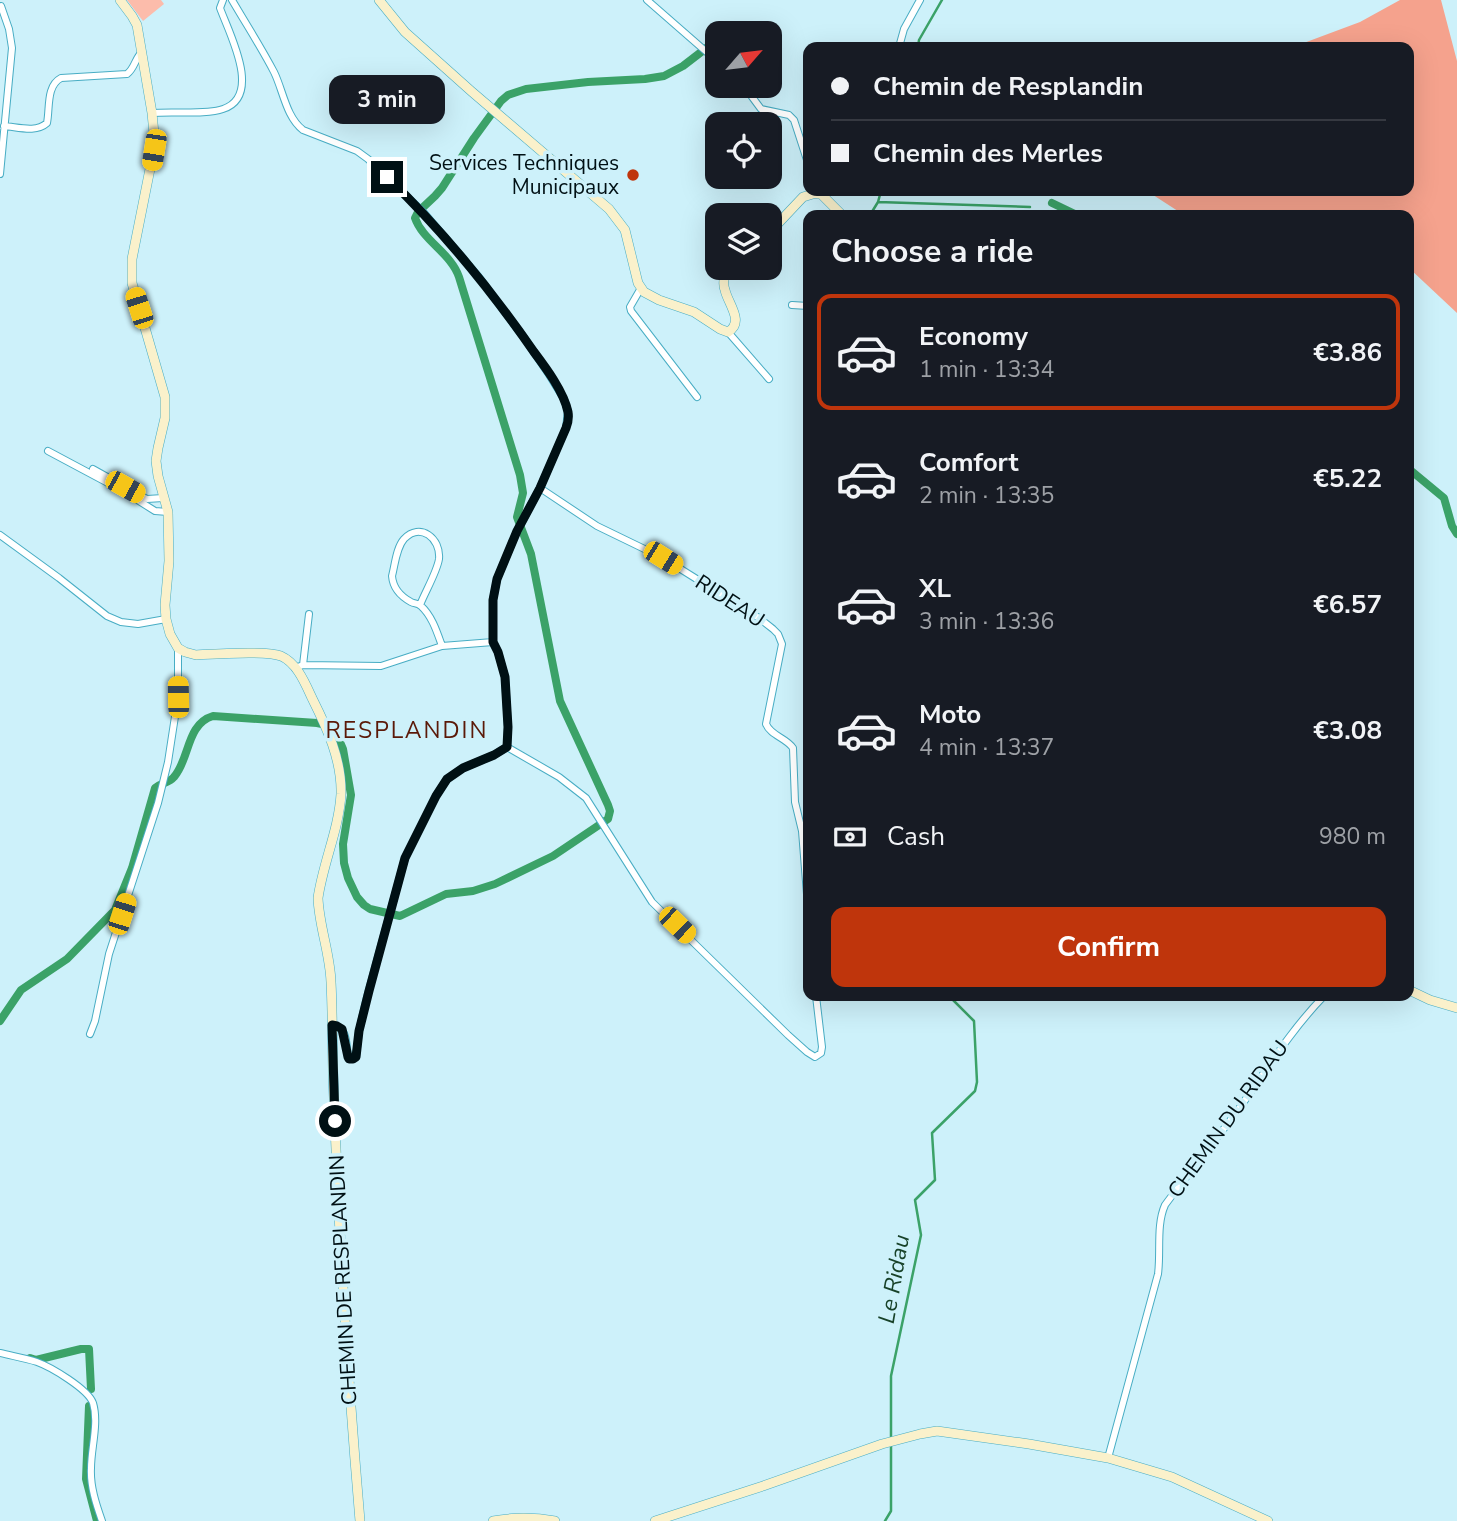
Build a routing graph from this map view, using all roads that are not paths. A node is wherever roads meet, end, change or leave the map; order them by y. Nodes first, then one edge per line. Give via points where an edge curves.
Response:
1 (120, 0) edge
2 (223, 0) edge
3 (232, 0) edge
4 (379, 0) edge
5 (647, 0) edge
6 (920, 0) edge
7 (2, 4) edge
8 (900, 42) edge
9 (705, 51) edge
10 (142, 52) junction
11 (753, 98) edge
12 (152, 113) junction
13 (4, 126) junction
14 (803, 148) edge
15 (0, 174) edge
16 (806, 196) edge
17 (823, 196) edge
18 (837, 210) edge
19 (782, 219) edge
20 (725, 280) edge
21 (641, 288) junction
22 (792, 305) dead end
23 (803, 306) edge
24 (728, 332) junction
25 (769, 379) dead end
26 (697, 397) dead end
27 (48, 450) dead end
28 (93, 469) dead end
29 (540, 488) junction
30 (163, 498) junction
31 (168, 512) junction
32 (0, 535) edge
33 (420, 605) junction
34 (309, 614) dead end
35 (166, 619) junction
36 (493, 642) junction
37 (442, 646) junction
38 (178, 648) junction
39 (299, 666) junction
40 (507, 747) junction
41 (803, 844) edge
42 (1414, 992) edge
43 (817, 1001) edge
44 (1320, 1001) edge
45 (1457, 1008) edge
46 (332, 1025) junction
47 (90, 1034) dead end
48 (0, 1353) edge
49 (1108, 1458) junction
50 (102, 1521) edge
51 (360, 1521) edge
52 (492, 1521) edge
53 (555, 1521) edge
54 (655, 1521) edge
55 (1268, 1521) edge

1 - 10 street via 137,25
2 - 12 street via 220,8 242,72 237,98 219,110
3 - 29 street via 299,127 357,151 425,214 491,293 548,373 564,399 568,422
4 - 21 street via 405,32 609,209 625,230
5 - 9 street
6 - 8 street
7 - 13 street via 12,48
10 - 12 street
10 - 13 street via 127,74 57,80 47,122 41,128
11 - 14 street via 761,109 789,115
12 - 30 street via 154,150 131,269 165,397 156,461
13 - 15 street
16 - 19 street
17 - 18 street
20 - 24 street via 736,323
21 - 24 street
21 - 26 street via 631,311
22 - 23 street
24 - 25 street
27 - 31 street via 155,510
28 - 30 street via 147,499
29 - 36 street via 497,579
29 - 41 street, RIDEAU via 597,526 663,558 759,618 778,635 782,644 766,724 793,748 795,802
30 - 31 street
31 - 35 street
32 - 35 street via 107,616 134,624
33 - 33 street via 398,592 392,576 401,542 411,534 425,533 435,540 439,556
33 - 37 street
34 - 39 street
35 - 38 street
36 - 37 street
36 - 40 street via 505,677
37 - 39 street via 381,666
38 - 39 street via 195,655 277,655
38 - 47 street via 170,754 109,954
39 - 46 street, CHEMIN DE RESPLANDIN via 328,730 341,796 318,898 330,974
40 - 43 street via 559,777 589,801 647,895 815,1057 822,1047
40 - 46 street via 455,773 443,784 405,858 355,1058 348,1057 342,1029
42 - 45 street
44 - 49 street, CHEMIN DU RIDAU via 1164,1205 1158,1273
46 - 51 street, CHEMIN DE RESPLANDIN via 340,1238
48 - 50 street via 44,1365 91,1399 91,1471
49 - 54 street via 926,1432
49 - 55 street via 1172,1477
52 - 53 street via 523,1517

